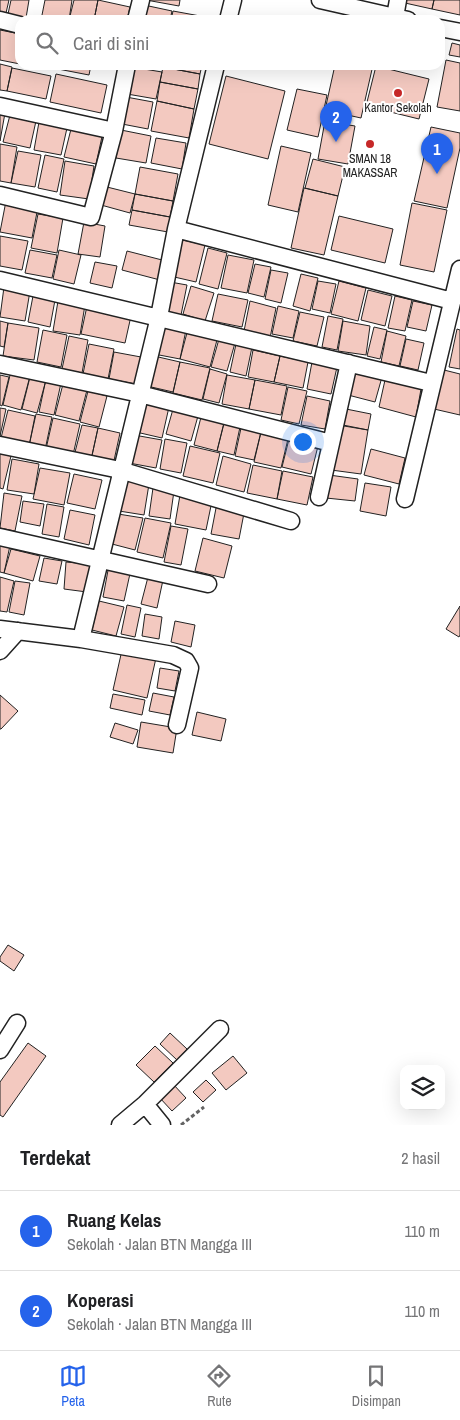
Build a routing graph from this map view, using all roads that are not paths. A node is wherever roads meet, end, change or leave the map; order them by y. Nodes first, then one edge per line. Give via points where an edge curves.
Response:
1 (141, 0) edge
2 (232, 0) edge
3 (320, 0) edge
4 (398, 0) edge
5 (137, 15) edge
6 (229, 15) edge
7 (388, 15) edge
8 (401, 15) edge
9 (0, 20) edge
10 (15, 24) edge
11 (445, 29) edge
12 (460, 32) edge
13 (126, 70) edge
14 (215, 70) edge
15 (0, 106) edge
16 (114, 131) junction
17 (0, 196) edge
18 (176, 229) junction
19 (460, 269) edge
20 (0, 280) edge
21 (452, 301) junction
22 (159, 317) junction
23 (349, 363) junction
24 (0, 364) edge
25 (431, 383) junction
26 (140, 394) junction
27 (331, 443) junction
28 (0, 445) edge
29 (120, 470) junction
30 (319, 497) dead end
31 (405, 499) dead end
32 (291, 521) dead end
33 (0, 537) edge
34 (99, 558) junction
35 (208, 584) dead end
36 (0, 629) edge
37 (18, 631) junction
38 (81, 639) junction
39 (0, 651) edge
40 (177, 725) dead end
41 (17, 1023) dead end
42 (220, 1028) dead end
43 (0, 1050) edge
44 (145, 1104) junction
45 (120, 1125) edge
46 (162, 1125) edge

1 - 5 street
2 - 6 street
3 - 7 street
4 - 8 street
9 - 10 street
11 - 12 street
13 - 16 street
14 - 18 street
15 - 16 street
16 - 17 street via 91,217
18 - 21 street
18 - 22 street
19 - 21 street
20 - 22 street
21 - 25 street
22 - 23 street
22 - 26 street
23 - 25 street
23 - 27 street
24 - 26 street
25 - 31 street
26 - 27 street
26 - 29 street
27 - 30 street
28 - 29 street
29 - 32 street
29 - 34 street
33 - 34 street
34 - 35 street
34 - 38 street
36 - 37 street
37 - 38 street
37 - 39 street
38 - 40 street via 173,655 186,661 190,668
41 - 43 street
42 - 44 street
44 - 45 street
44 - 46 street

